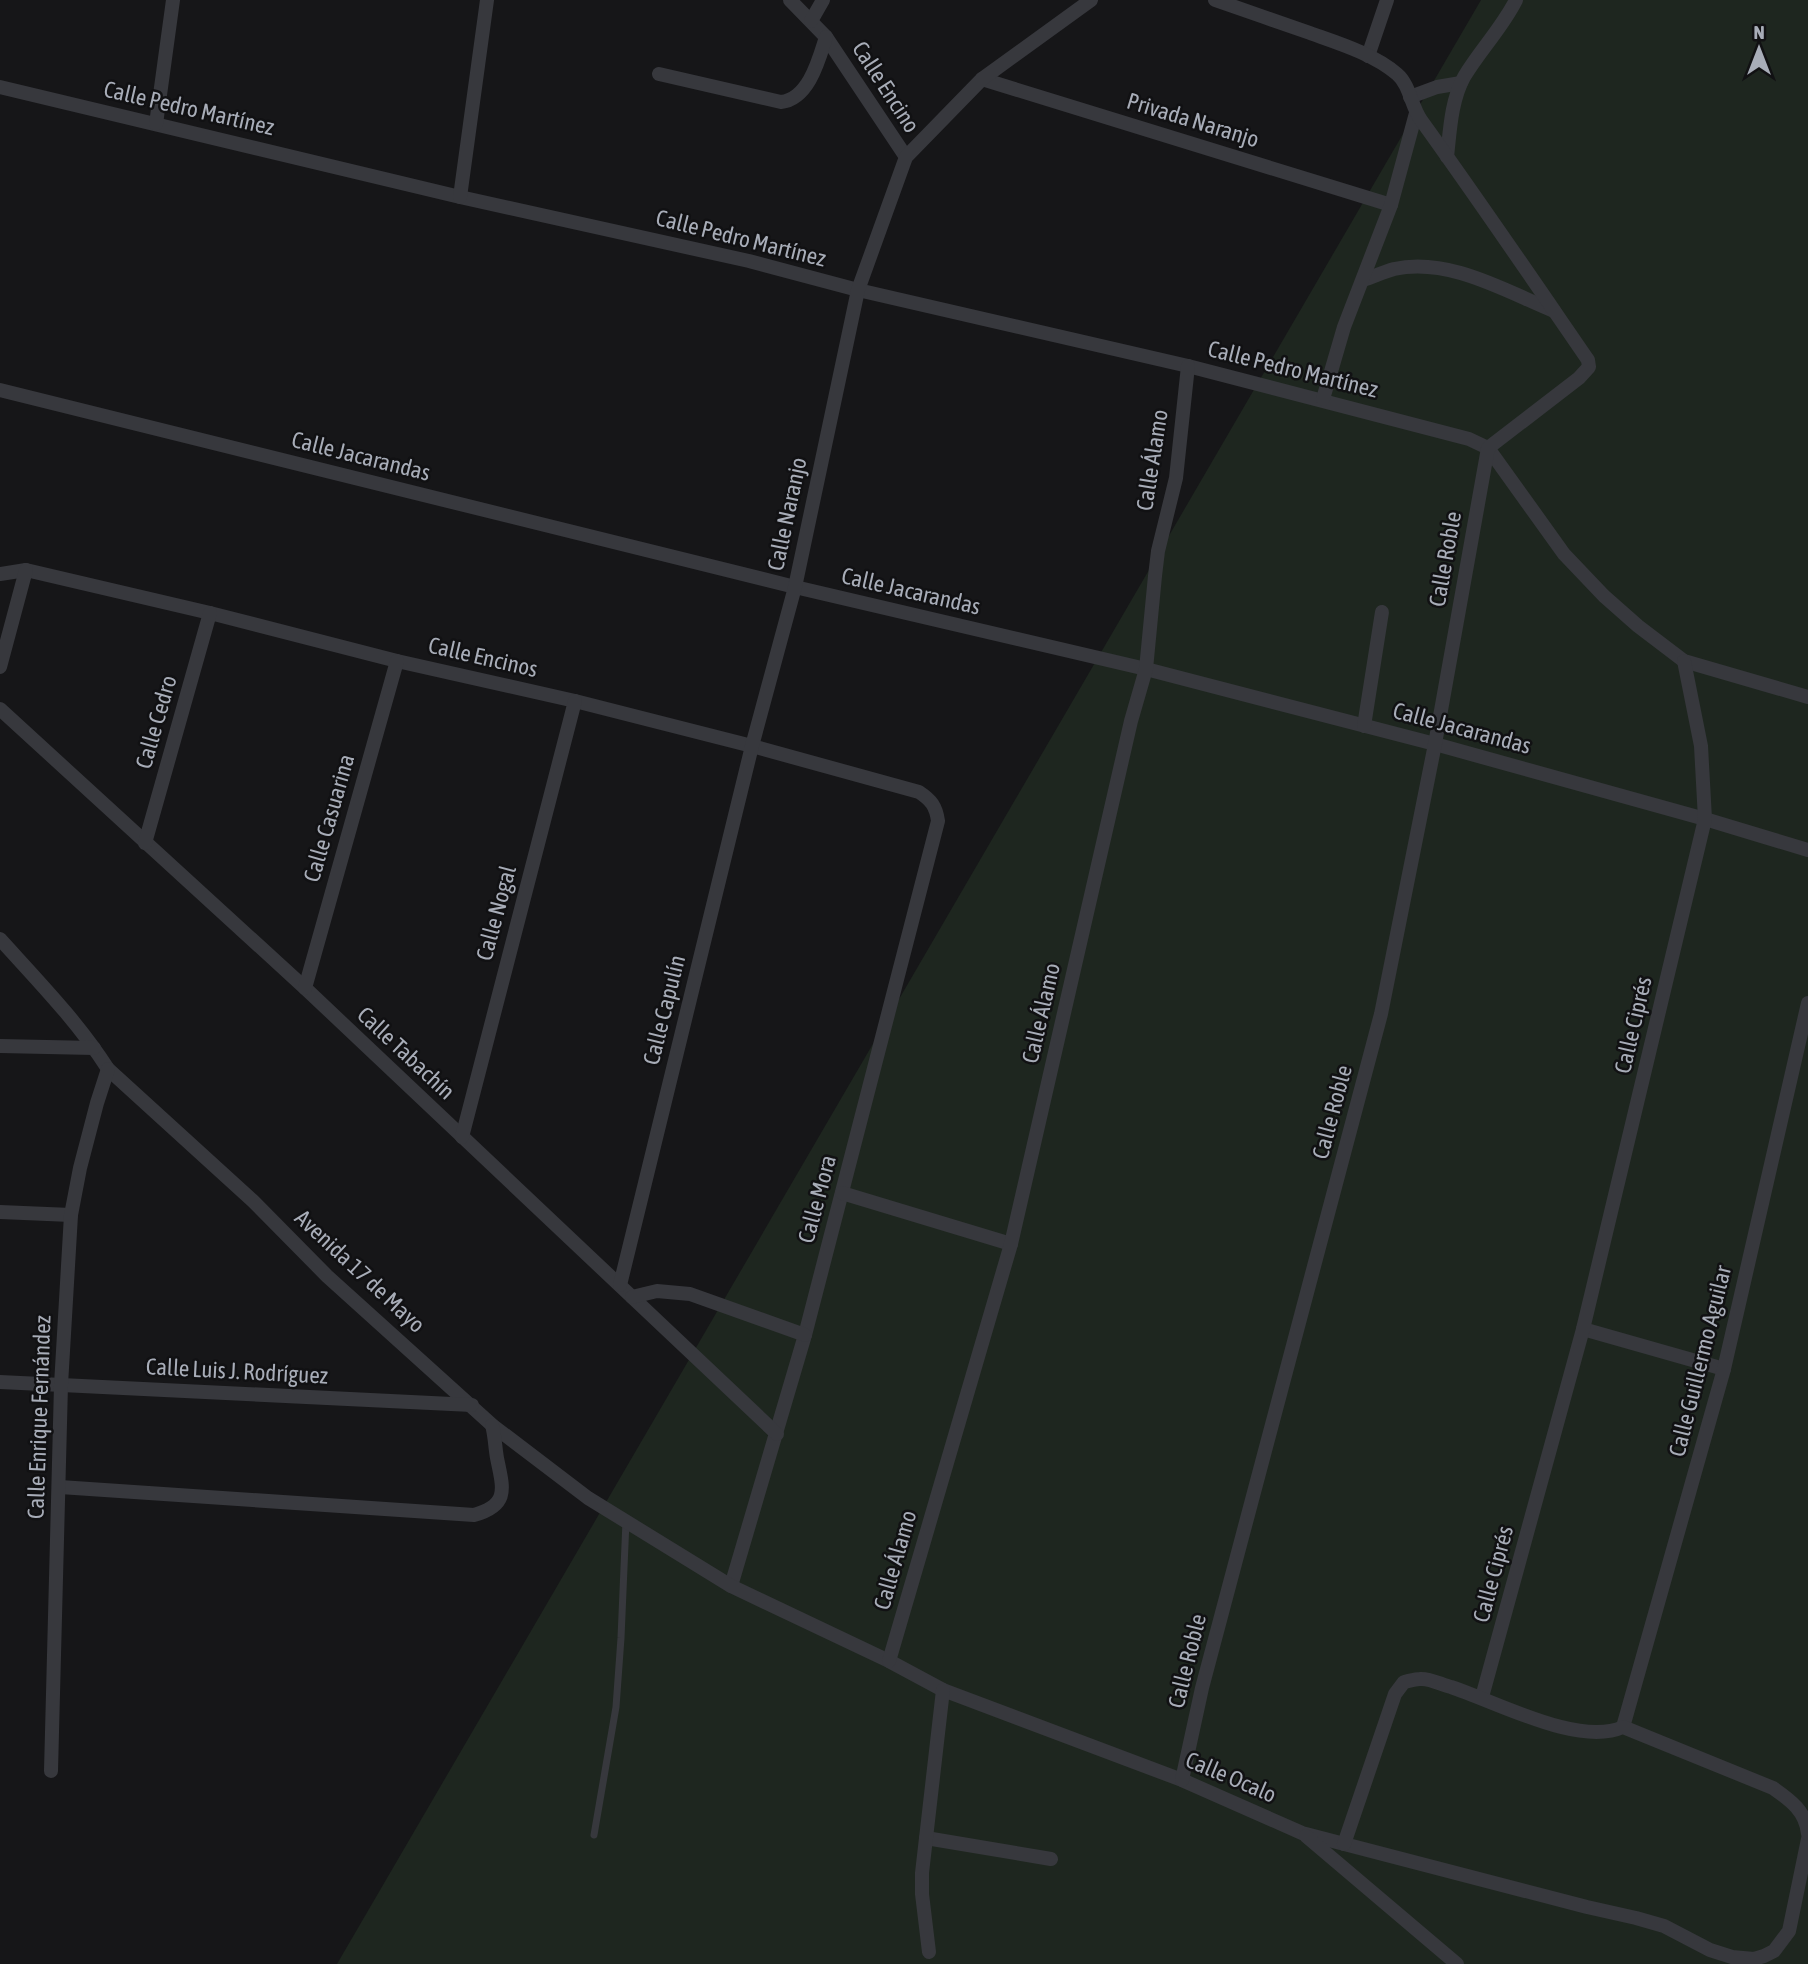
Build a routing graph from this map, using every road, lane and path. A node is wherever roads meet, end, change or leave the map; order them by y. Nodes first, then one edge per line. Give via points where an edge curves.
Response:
1 (173, 0) edge
2 (487, 0) edge
3 (790, 0) edge
4 (823, 0) edge
5 (1091, 0) edge
6 (1215, 0) edge
7 (1387, 0) edge
8 (1516, 0) edge
9 (811, 21) junction
10 (826, 37) junction
11 (1368, 56) junction
12 (659, 74) dead end
13 (982, 79) junction
14 (1461, 83) junction
15 (0, 87) edge
16 (1410, 97) junction
17 (1416, 113) junction
18 (156, 124) junction
19 (1447, 156) junction
20 (906, 157) junction
21 (460, 197) junction
22 (1391, 205) junction
23 (1363, 280) junction
24 (858, 290) junction
25 (1555, 311) junction
26 (1188, 366) junction
27 (0, 390) edge
28 (1323, 400) junction
29 (1488, 448) junction
30 (26, 570) junction
31 (0, 573) edge
32 (795, 587) junction
33 (1382, 612) dead end
34 (210, 613) junction
35 (397, 661) junction
36 (1684, 661) junction
37 (0, 667) edge
38 (1146, 669) junction
39 (1808, 696) edge
40 (575, 701) junction
41 (0, 709) edge
42 (1364, 726) junction
43 (1435, 744) junction
44 (752, 746) junction
45 (1705, 819) junction
46 (938, 821) joint
47 (145, 843) junction
48 (1808, 850) edge
49 (0, 939) edge
50 (304, 988) junction
51 (1808, 1003) edge
52 (0, 1046) edge
53 (94, 1048) junction
54 (108, 1069) junction
55 (462, 1137) junction
56 (842, 1193) junction
57 (0, 1212) edge
58 (71, 1215) junction
59 (1011, 1244) junction
60 (620, 1284) junction
61 (632, 1297) junction
62 (1583, 1329) junction
63 (805, 1335) junction
64 (1724, 1369) junction
65 (0, 1382) edge
66 (61, 1385) junction
67 (471, 1405) junction
68 (492, 1425) junction
69 (777, 1434) junction
70 (60, 1487) junction
71 (626, 1521) junction
72 (732, 1586) junction
73 (889, 1661) junction
74 (943, 1690) junction
75 (1482, 1697) junction
76 (1623, 1727) junction
77 (51, 1771) dead end
78 (1182, 1780) junction
79 (1302, 1833) junction
80 (1808, 1834) edge
81 (594, 1835) dead end
82 (926, 1838) junction
83 (1808, 1839) edge
84 (1344, 1844) junction
85 (1051, 1859) dead end
86 (929, 1952) dead end
87 (1457, 1964) edge

1 - 18 street
2 - 21 street
3 - 9 street, Calle Encino
4 - 9 street
5 - 13 street
6 - 11 street
7 - 11 street
8 - 14 street
9 - 10 street, Calle Encino
10 - 12 street via 803,90 789,101
10 - 20 street, Calle Encino
11 - 16 street via 1397,74
13 - 20 street
13 - 22 street, Privada Naranjo
14 - 16 street
14 - 19 street
15 - 18 street, Calle Pedro Martínez
16 - 17 street
17 - 19 street
17 - 22 street
18 - 21 street, Calle Pedro Martínez
19 - 25 street
20 - 24 street, Calle Encino
21 - 24 street, Calle Pedro Martínez
22 - 23 street
23 - 25 street via 1394,269 1445,268
23 - 28 street
24 - 26 street, Calle Pedro Martínez
24 - 32 street, Calle Naranjo
25 - 29 street via 1588,360 1588,367
26 - 28 street, Calle Pedro Martínez
26 - 38 street, Calle Álamo via 1176,478 1155,576
27 - 32 street, Calle Jacarandas
28 - 29 street, Calle Pedro Martínez
29 - 36 street via 1572,562 1604,596
29 - 43 street, Calle Roble
30 - 31 street, Calle Encinos
30 - 34 street, Calle Encinos
30 - 37 street
32 - 38 street, Calle Jacarandas
32 - 44 street, Calle Naranjo
33 - 42 street
34 - 35 street, Calle Encinos
34 - 47 street, Calle Cedro
35 - 40 street, Calle Encinos
35 - 50 street, Calle Casuarina
36 - 39 street
36 - 45 street, Calle Ciprés via 1701,746
38 - 42 street, Calle Jacarandas
38 - 59 street, Calle Álamo
40 - 44 street, Calle Encinos
40 - 55 street, Calle Nogal
41 - 47 street, Calle Tabachín
42 - 43 street, Calle Jacarandas
43 - 45 street, Calle Jacarandas
43 - 78 street, Calle Roble via 1381,1014 1202,1688
44 - 46 street, Calle Encinos via 919,792 932,801
44 - 60 street, Calle Capulín
45 - 48 street, Calle Jacarandas
45 - 62 street, Calle Ciprés
46 - 56 street, Calle Mora
47 - 50 street, Calle Tabachín
49 - 53 street, Avenida 17 de Mayo
50 - 55 street, Calle Tabachín
51 - 64 street, Calle Guillermo Aguilar
52 - 53 street
53 - 54 street, Avenida 17 de Mayo
54 - 58 street, Calle Enrique Fernández
54 - 67 street, Avenida 17 de Mayo
55 - 60 street, Calle Tabachín
56 - 59 street
56 - 63 street, Calle Mora
57 - 58 street
58 - 66 street, Calle Enrique Fernández
59 - 73 street, Calle Álamo
60 - 61 street, Calle Tabachín
61 - 63 street via 657,1291 690,1294
61 - 69 street, Calle Tabachín
62 - 64 street
62 - 75 street, Calle Ciprés
63 - 69 street, Calle Mora
64 - 76 street, Calle Guillermo Aguilar
65 - 66 street, Calle Luis J. Rodríguez
66 - 67 street, Calle Luis J. Rodríguez
66 - 70 street, Calle Enrique Fernández
67 - 68 street, Avenida 17 de Mayo
68 - 70 street via 503,1493 496,1505 474,1515
68 - 71 street, Avenida 17 de Mayo
69 - 72 street, Calle Mora
70 - 77 street, Calle Enrique Fernández
71 - 72 street, Avenida 17 de Mayo
71 - 81 lane via 616,1707
72 - 73 street, Calle Ocalo
73 - 74 street, Calle Ocalo
74 - 78 street, Calle Ocalo
74 - 82 street
75 - 76 street via 1562,1728 1611,1733
75 - 84 street via 1422,1678 1404,1682 1395,1694
76 - 80 street via 1773,1788 1795,1804
78 - 79 street, Calle Ocalo
79 - 84 street, Calle Ocalo
79 - 87 street
82 - 85 street
82 - 86 street via 922,1894
83 - 84 street, Calle Ocalo via 1789,1931 1774,1951 1754,1959 1710,1950 1664,1926 1636,1918

